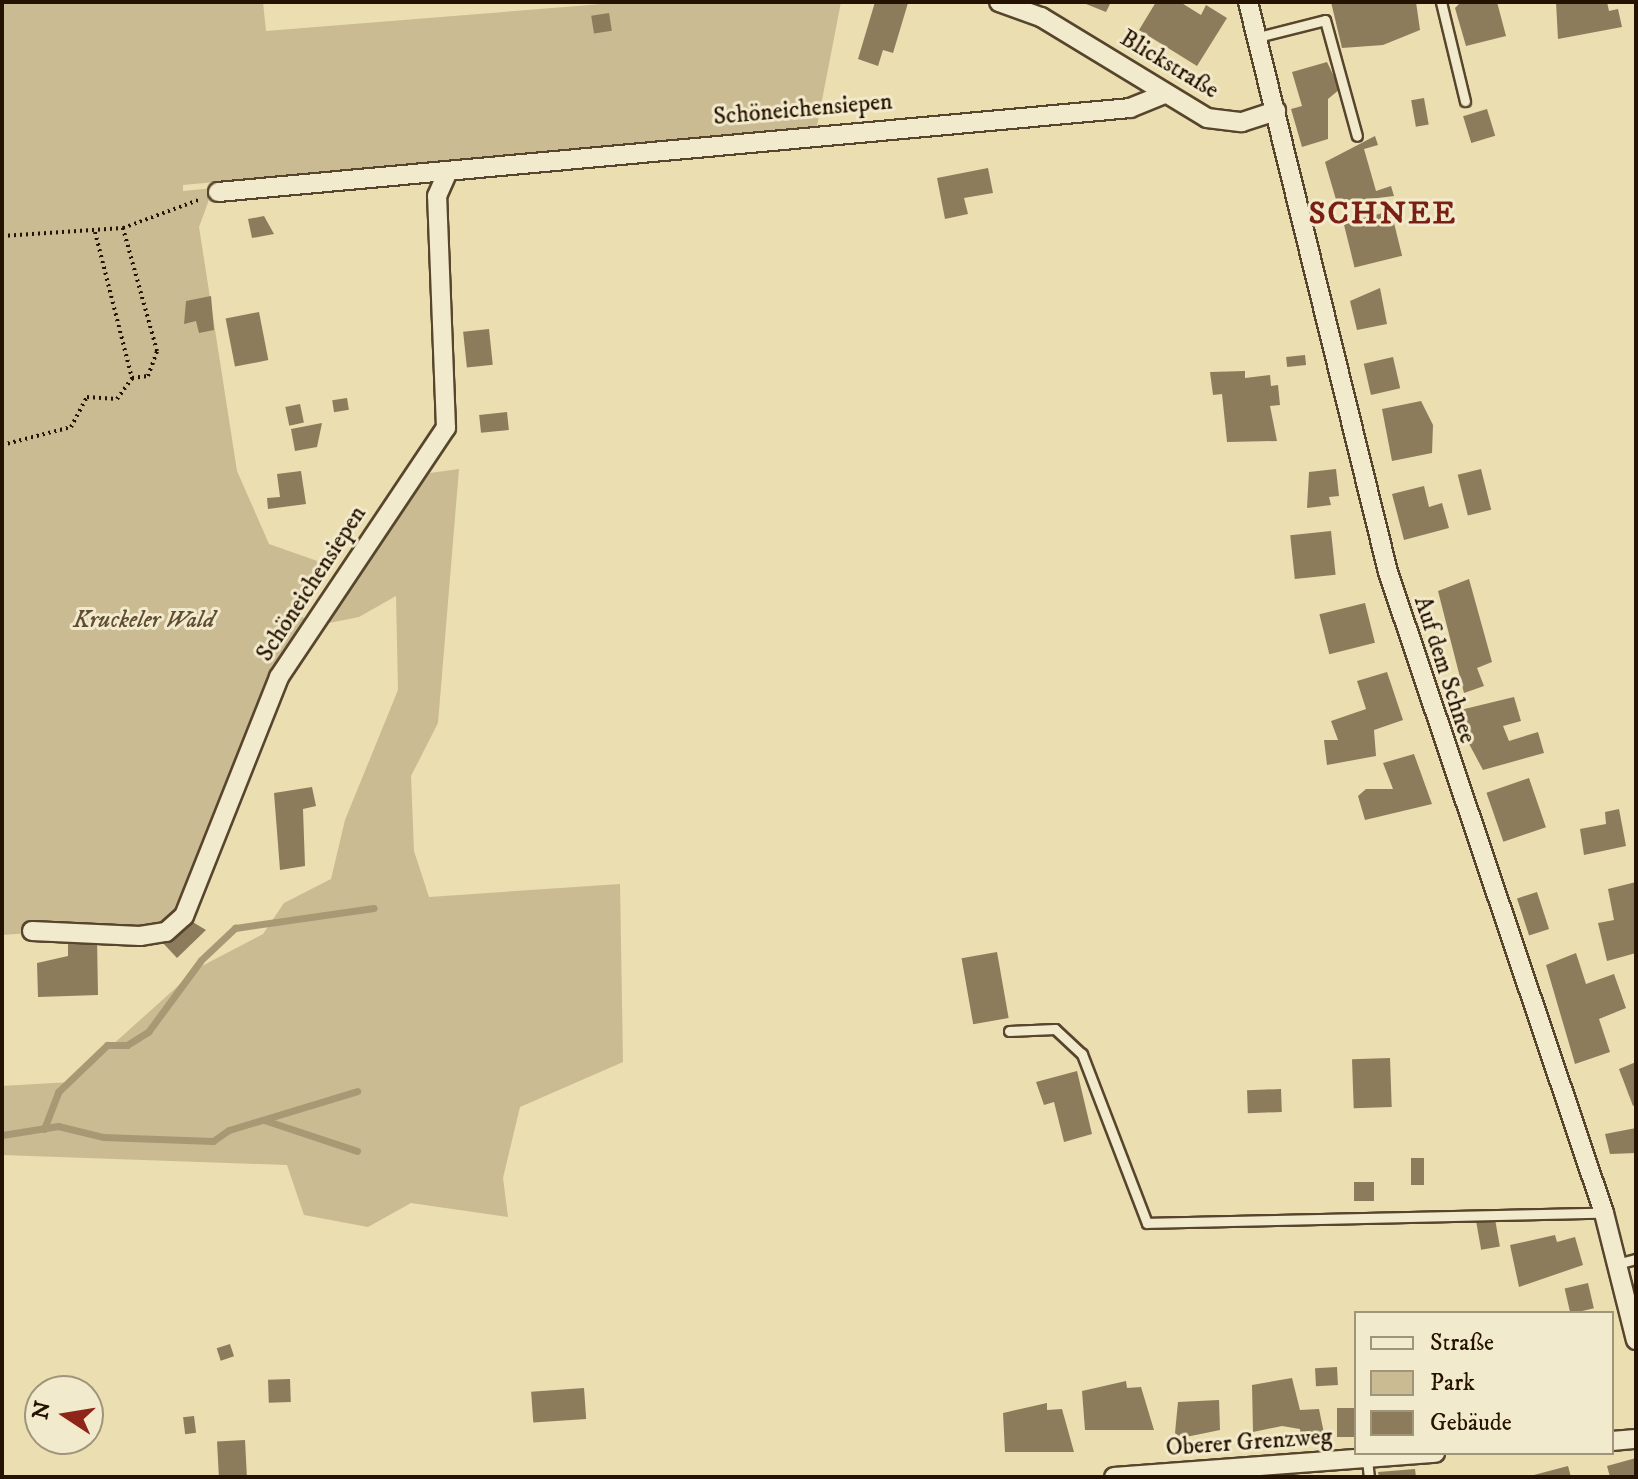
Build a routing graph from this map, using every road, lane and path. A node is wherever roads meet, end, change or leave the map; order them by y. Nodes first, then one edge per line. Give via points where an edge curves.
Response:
1 (999, 2) edge
2 (1248, 2) edge
3 (1441, 2) edge
4 (1258, 37) junction
5 (1162, 95) junction
6 (1465, 101) dead end
7 (1276, 111) junction
8 (1357, 136) dead end
9 (448, 171) junction
10 (218, 192) joint
11 (123, 228) junction
12 (95, 232) junction
13 (2, 236) edge
14 (132, 378) junction
15 (2, 445) edge
16 (32, 931) dead end
17 (1009, 1031) dead end
18 (1604, 1213) junction
19 (1636, 1259) edge
20 (1617, 1264) junction
21 (1636, 1340) edge
22 (1636, 1439) edge
23 (1614, 1441) edge
24 (1426, 1455) edge
25 (1368, 1468) edge
26 (1114, 1477) edge

1 - 5 street, Blickstraße via 1081,39
2 - 4 street, Auf dem Schnee
3 - 6 lane
4 - 7 street, Auf dem Schnee
4 - 8 lane via 1325,20
5 - 7 street, Blickstraße via 1222,122
5 - 9 street, Schöneichensiepen via 1130,108
7 - 18 street, Auf dem Schnee via 1393,587
9 - 10 street, Schöneichensiepen
9 - 16 street, Schöneichensiepen via 437,196 446,428 279,677 184,916 166,932 140,936
10 - 11 path
11 - 12 path
11 - 14 path via 157,351 148,376
12 - 13 path
12 - 14 path
14 - 15 path via 117,399 87,397 71,427
17 - 18 lane via 1055,1029 1082,1054 1131,1198 1147,1223
18 - 20 street, Auf dem Schnee
19 - 20 lane
20 - 21 street, Auf dem Schnee
22 - 23 street
24 - 25 street, Oberer Grenzweg
25 - 26 street, Oberer Grenzweg

